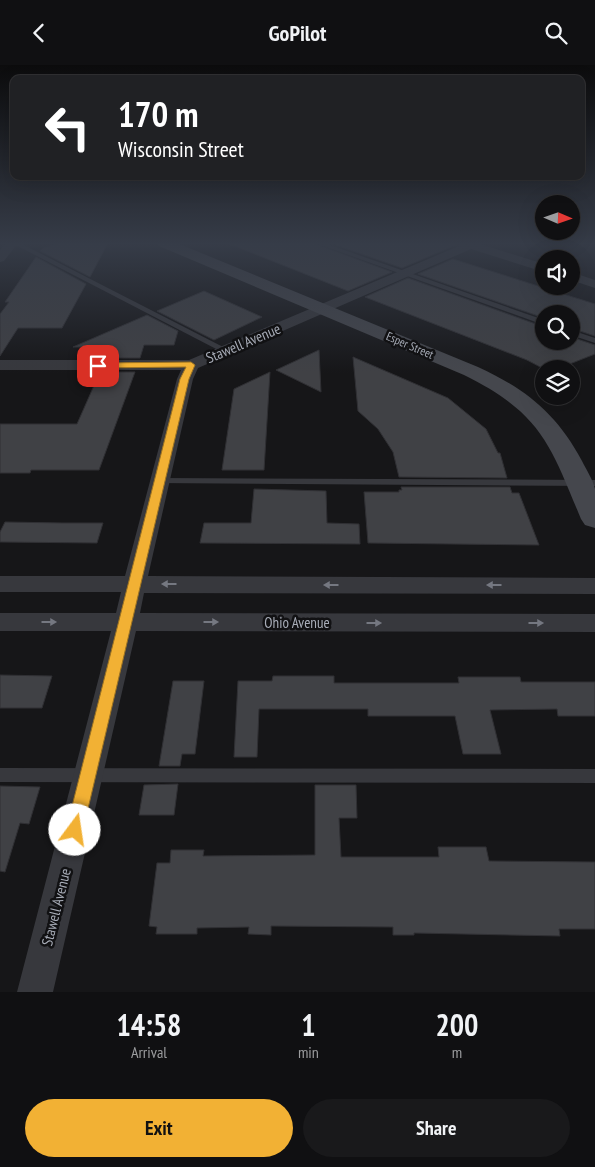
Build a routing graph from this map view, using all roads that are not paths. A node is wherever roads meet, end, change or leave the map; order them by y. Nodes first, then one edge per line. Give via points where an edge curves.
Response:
1 (99, 286) edge
2 (268, 286) edge
3 (374, 286) edge
4 (441, 286) edge
5 (322, 309) junction
6 (535, 320) edge
7 (580, 335) edge
8 (595, 341) edge
9 (224, 350) junction
10 (0, 365) edge
11 (191, 365) junction
12 (159, 481) junction
13 (587, 483) edge
14 (595, 519) edge
15 (0, 584) edge
16 (134, 584) junction
17 (595, 586) edge
18 (0, 622) edge
19 (125, 622) junction
20 (595, 623) edge
21 (0, 775) edge
22 (88, 775) junction
23 (595, 776) edge
24 (35, 992) edge

1 - 9 lane
2 - 5 street, Esper Street
3 - 5 street, Stawell Avenue
4 - 6 lane
5 - 9 street, Stawell Avenue
5 - 13 street, Esper Street via 502,387 525,403 548,426
7 - 8 lane
9 - 11 street, Stawell Avenue
10 - 11 street
11 - 12 street, Stawell Avenue
12 - 13 lane
12 - 16 street, Stawell Avenue
13 - 14 street, Esper Street
15 - 16 street
17 -> 16 street
16 - 19 street, Stawell Avenue
18 -> 19 street, Ohio Avenue
19 -> 20 street, Ohio Avenue
19 - 22 street, Stawell Avenue
21 - 22 lane
22 - 23 lane
22 - 24 street, Stawell Avenue

